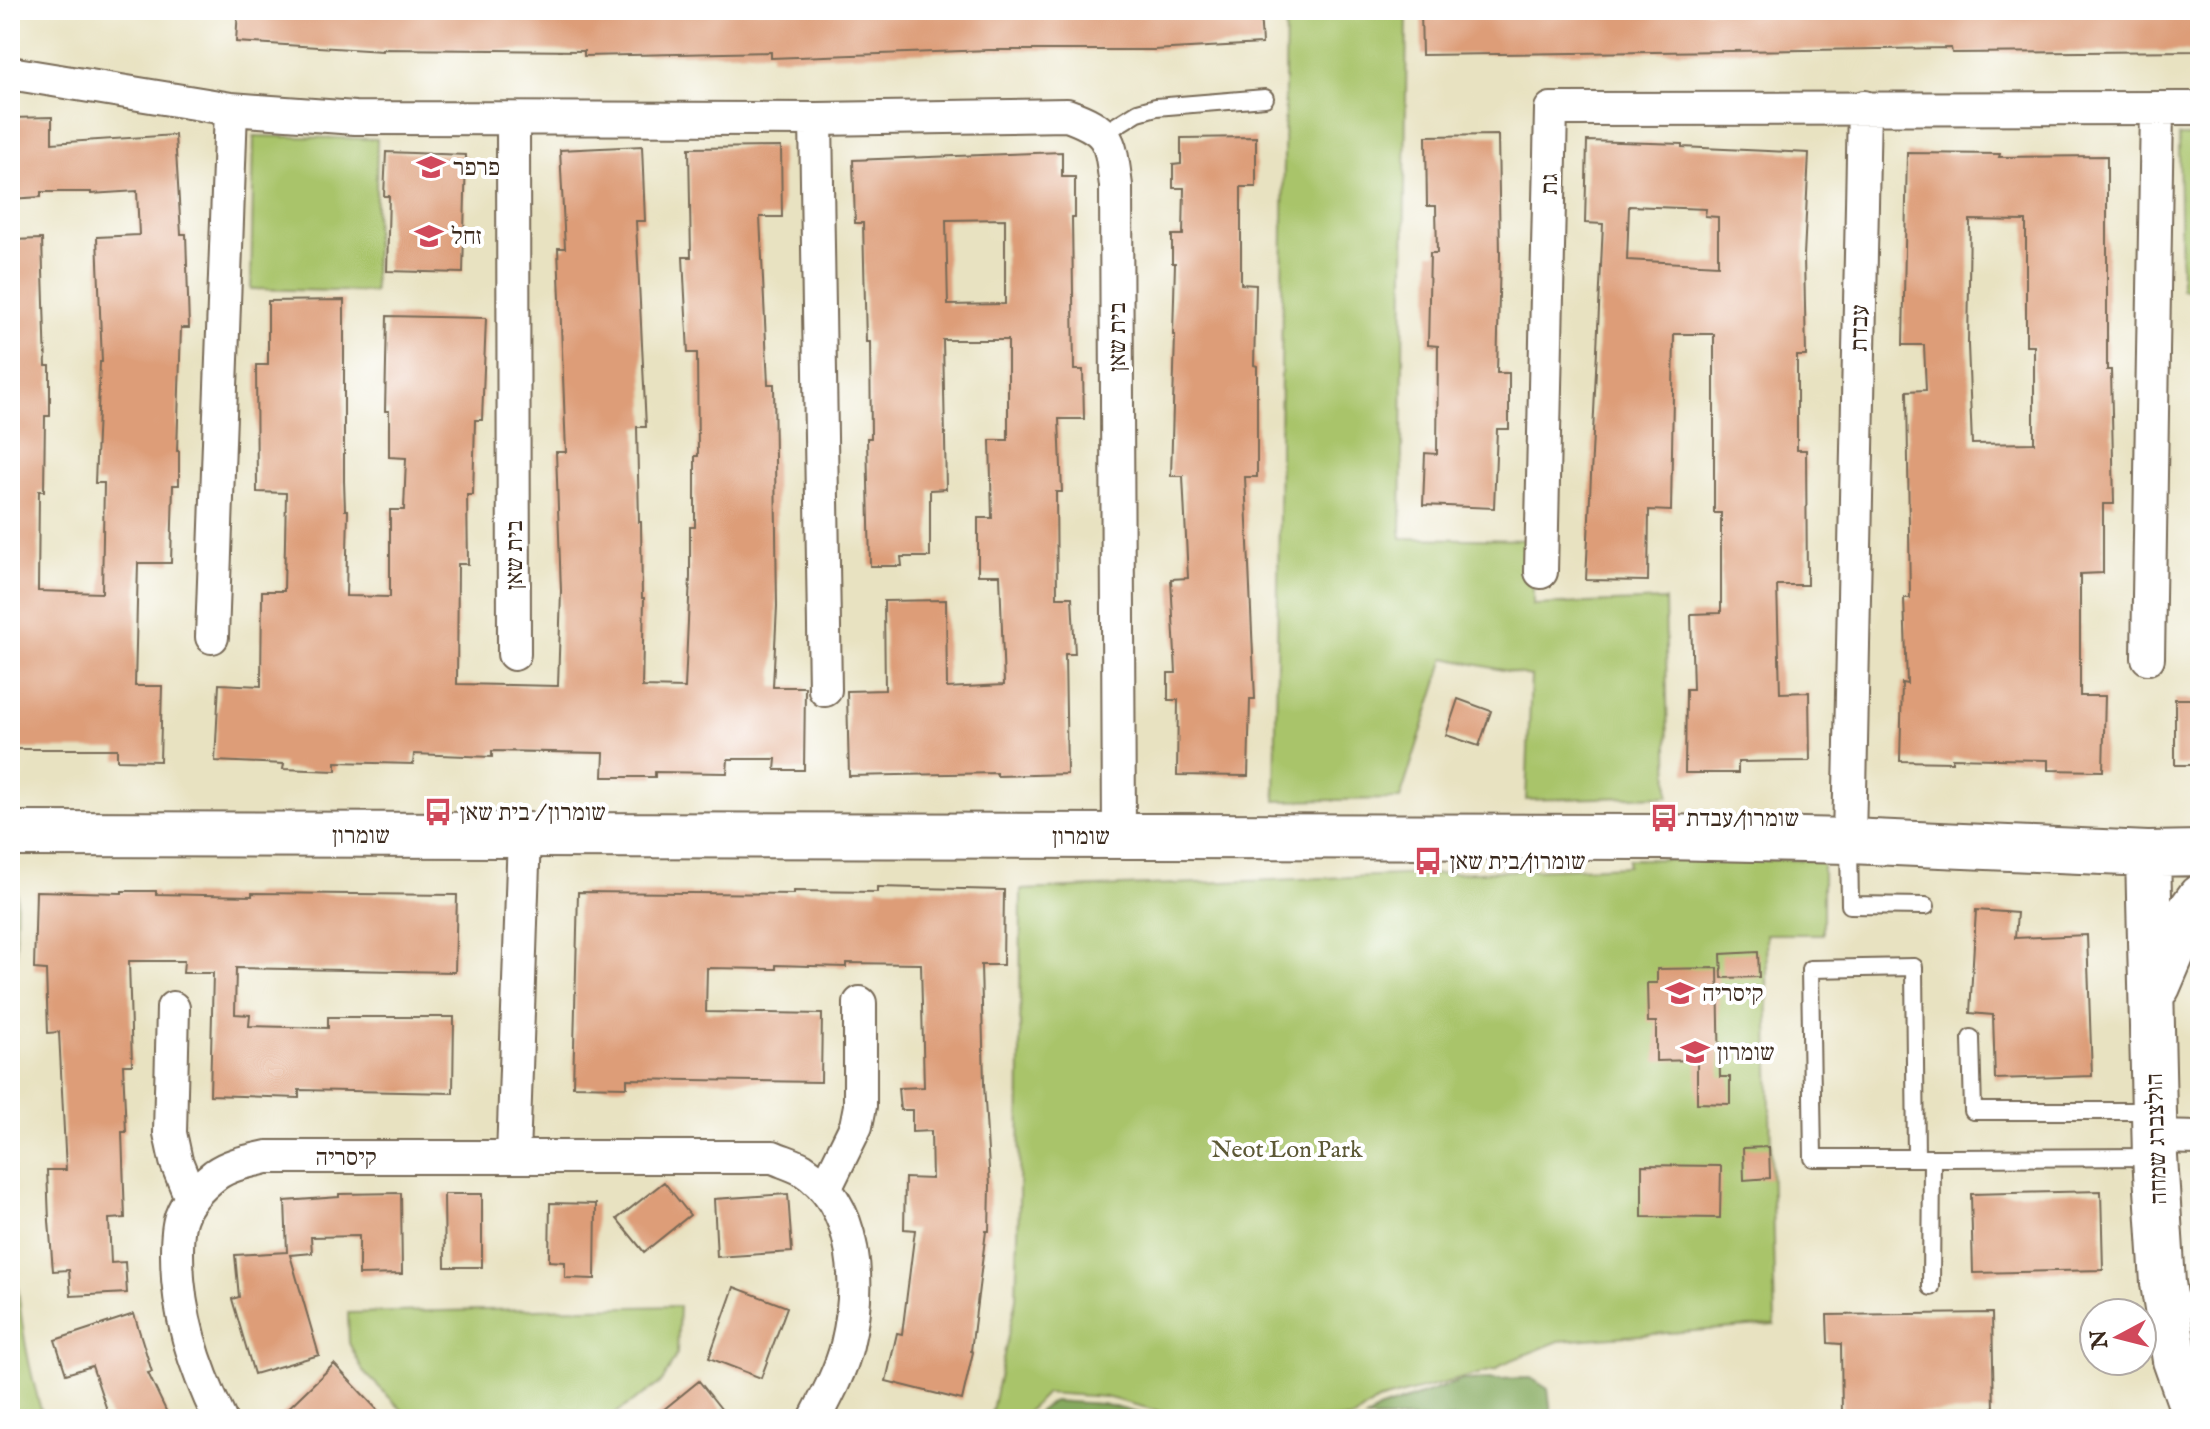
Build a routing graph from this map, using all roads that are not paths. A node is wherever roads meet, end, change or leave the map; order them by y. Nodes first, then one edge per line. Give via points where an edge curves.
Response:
1 (10, 73) edge
2 (1265, 98) dead end
3 (1864, 107) junction
4 (2157, 108) junction
5 (2200, 108) edge
6 (231, 109) junction
7 (513, 119) junction
8 (816, 119) junction
9 (1104, 133) junction
10 (1541, 572) dead end
11 (212, 637) dead end
12 (514, 654) dead end
13 (2148, 658) dead end
14 (825, 690) dead end
15 (10, 834) edge
16 (524, 835) junction
17 (1119, 836) junction
18 (1849, 841) junction
19 (2200, 853) edge
20 (2148, 854) junction
21 (2200, 897) edge
22 (1926, 906) dead end
23 (2152, 999) junction
24 (860, 1003) dead end
25 (173, 1008) dead end
26 (1971, 1038) dead end
27 (2155, 1135) junction
28 (2200, 1138) edge
29 (513, 1157) junction
30 (1924, 1158) junction
31 (825, 1189) junction
32 (191, 1198) junction
33 (1931, 1287) dead end
34 (220, 1419) edge
35 (815, 1419) edge
36 (2196, 1419) edge

1 - 6 street
2 - 9 lane via 1156,107
3 - 4 street
3 - 10 street, גת via 1551,109
3 - 18 street, עבדת
4 - 5 street
4 - 13 street
6 - 7 street via 355,118
6 - 11 street
7 - 8 street
7 - 12 street, בית שאן
8 - 9 street via 1067,115
8 - 14 street
9 - 17 street, בית שאן via 1116,186
15 - 16 street, שומרון
16 - 17 street, שומרון
16 - 29 street
17 - 18 street, שומרון
18 - 20 street, שומרון
18 - 22 lane via 1850,905
19 - 20 street, שומרון
20 - 23 street, הולצברג שמחה
21 - 23 street
23 - 27 street, הולצברג שמחה
24 - 31 street via 860,1106 856,1126
25 - 32 street via 170,1133
26 - 27 lane via 1973,1111
27 - 28 street
27 - 30 lane
27 - 36 street, הולצברג שמחה via 2163,1283 2175,1360
29 - 31 street, קיסריה via 773,1157 801,1168
29 - 32 street, קיסריה via 267,1157 217,1174
30 - 30 lane via 1914,967 1810,969 1813,1158
30 - 33 lane
31 - 35 street, קיסריה via 849,1237 854,1296 847,1346
32 - 34 street via 180,1219 177,1283 186,1334

